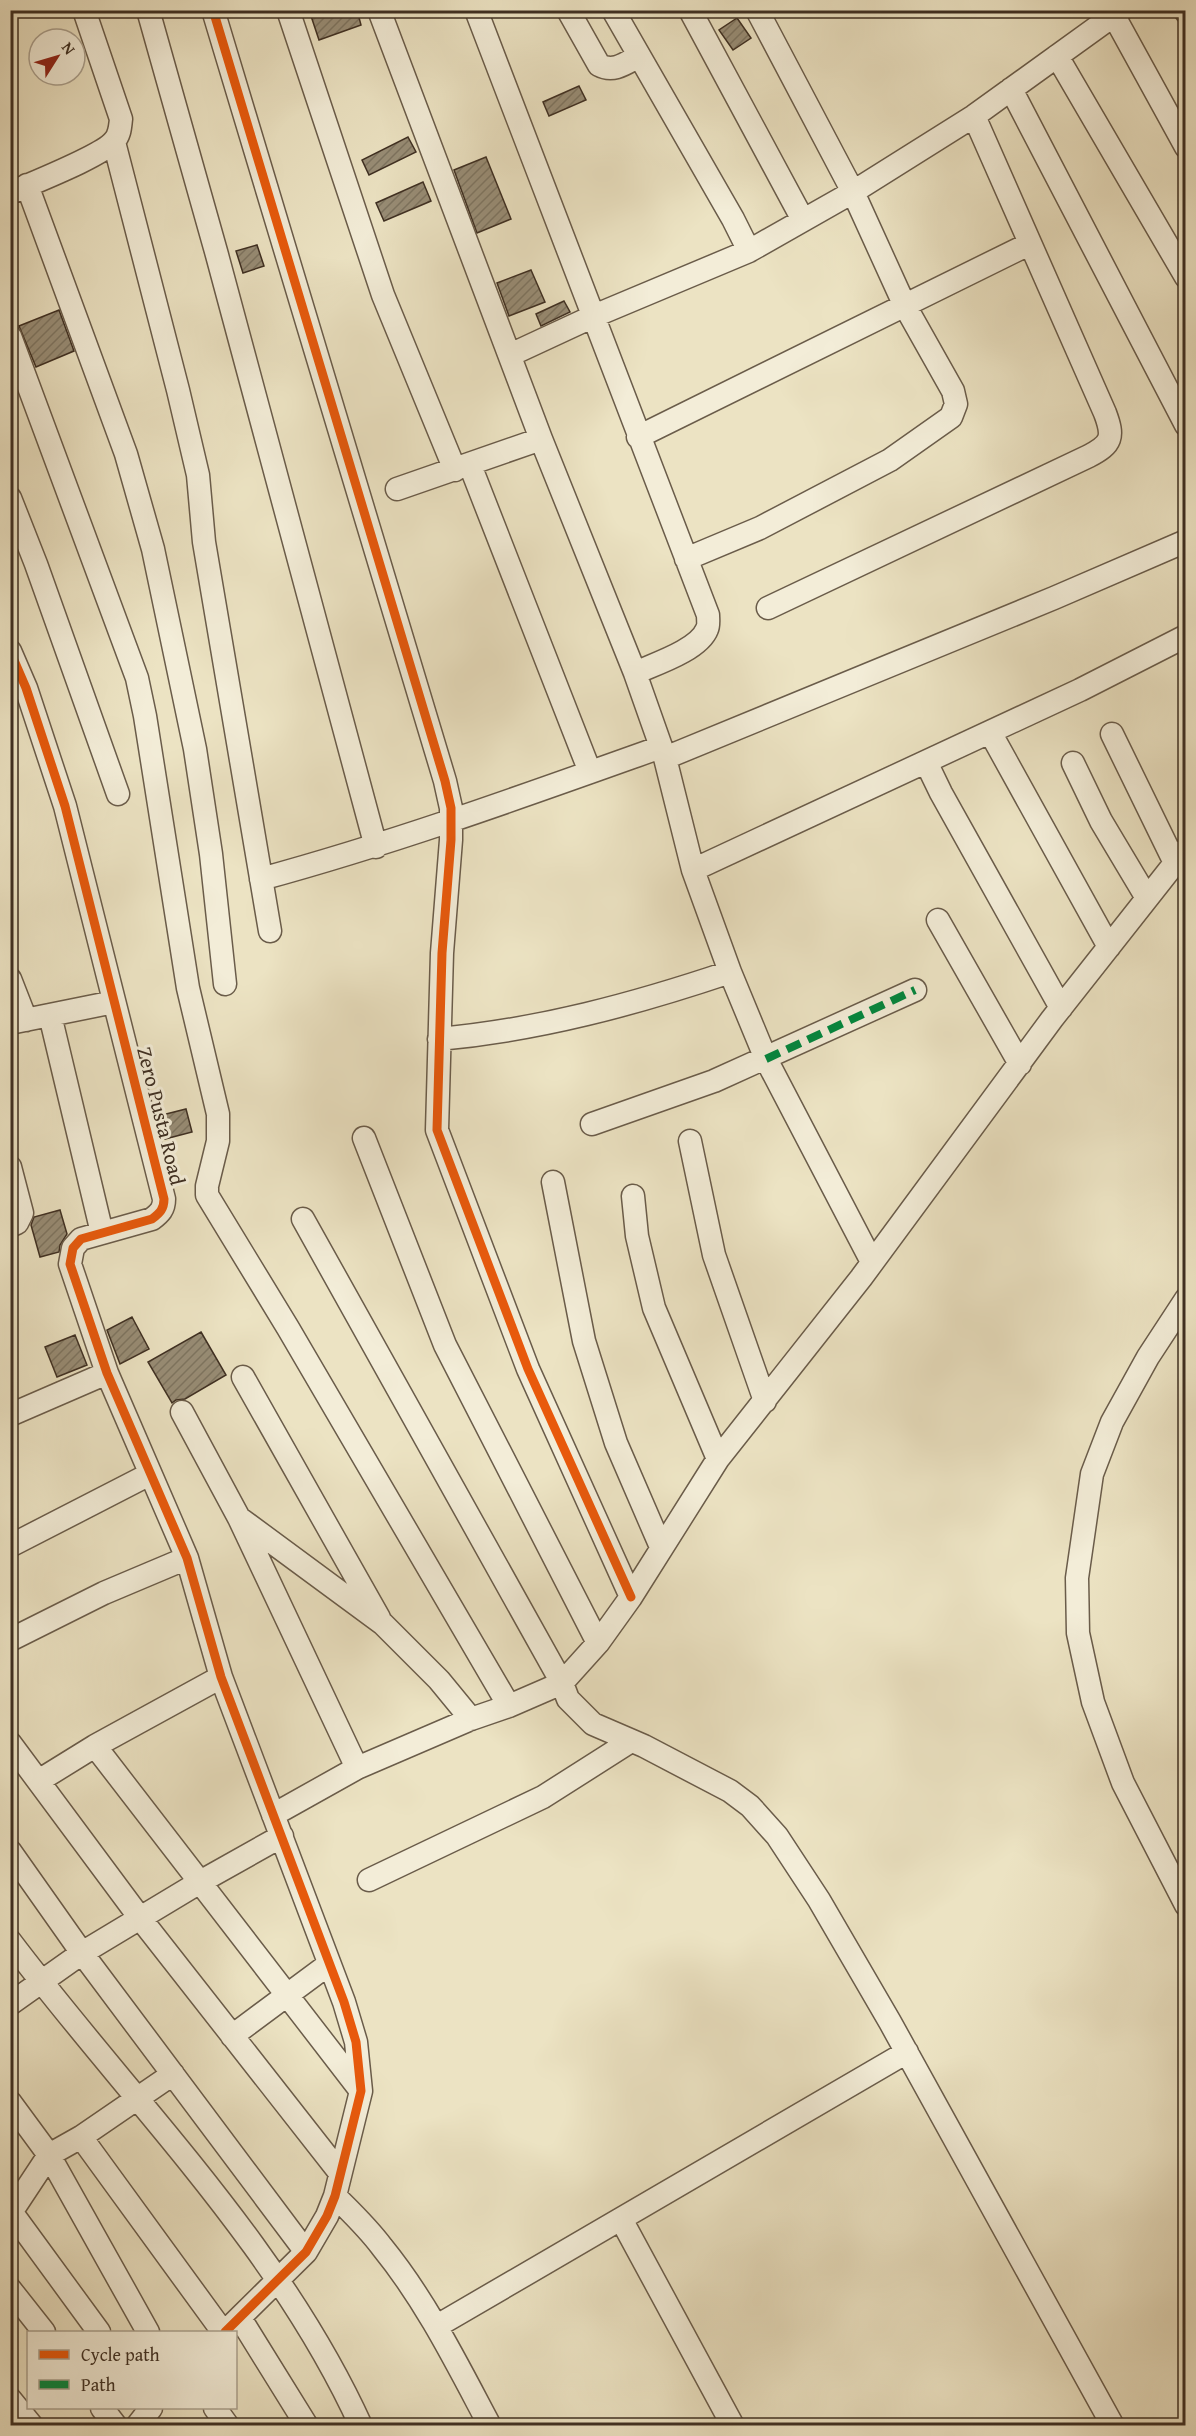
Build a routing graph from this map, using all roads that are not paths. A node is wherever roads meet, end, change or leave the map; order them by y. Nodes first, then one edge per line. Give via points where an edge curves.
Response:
1 (84, 10) edge
2 (148, 10) edge
3 (213, 10) edge
4 (288, 10) edge
5 (379, 10) edge
6 (476, 10) edge
7 (568, 10) edge
8 (613, 10) edge
9 (690, 10) edge
10 (757, 10) edge
11 (1117, 13) edge
12 (639, 56) junction
13 (1057, 56) junction
14 (1011, 89) junction
15 (974, 116) junction
16 (114, 142) junction
17 (1185, 147) edge
18 (19, 189) edge
19 (853, 192) junction
20 (803, 220) junction
21 (1029, 244) junction
22 (749, 251) junction
23 (1185, 277) edge
24 (904, 304) junction
25 (594, 316) junction
26 (10, 336) edge
27 (510, 355) junction
28 (1185, 425) edge
29 (638, 437) junction
30 (541, 439) junction
31 (462, 468) junction
32 (397, 489) dead end
33 (10, 498) edge
34 (1185, 541) edge
35 (686, 560) junction
36 (768, 608) dead end
37 (1185, 636) edge
38 (10, 651) edge
39 (635, 673) junction
40 (990, 732) junction
41 (1112, 734) dead end
42 (663, 752) junction
43 (926, 762) junction
44 (1073, 763) dead end
45 (590, 772) junction
46 (118, 794) dead end
47 (452, 822) junction
48 (376, 847) junction
49 (1180, 856) edge
50 (693, 870) junction
51 (261, 879) junction
52 (1147, 898) junction
53 (938, 920) dead end
54 (270, 931) dead end
55 (1109, 947) junction
56 (730, 972) junction
57 (10, 979) edge
58 (225, 984) dead end
59 (915, 990) dead end
60 (114, 1002) junction
61 (1061, 1008) junction
62 (50, 1016) junction
63 (18, 1022) edge
64 (439, 1039) junction
65 (766, 1059) junction
66 (1020, 1064) junction
67 (592, 1124) dead end
68 (364, 1138) dead end
69 (690, 1141) dead end
70 (10, 1167) edge
71 (553, 1182) dead end
72 (633, 1196) dead end
73 (303, 1220) dead end
74 (10, 1226) edge
75 (102, 1233) junction
76 (872, 1262) junction
77 (1185, 1299) edge
78 (107, 1373) junction
79 (243, 1377) dead end
80 (765, 1401) junction
81 (182, 1412) dead end
82 (10, 1415) edge
83 (718, 1459) junction
84 (150, 1474) junction
85 (239, 1518) junction
86 (10, 1546) edge
87 (661, 1547) junction
88 (188, 1558) junction
89 (631, 1597) junction
90 (382, 1624) junction
91 (10, 1640) edge
92 (598, 1642) junction
93 (221, 1677) junction
94 (562, 1683) junction
95 (509, 1706) junction
96 (471, 1719) junction
97 (631, 1741) junction
98 (10, 1743) edge
99 (95, 1746) junction
100 (357, 1768) junction
101 (40, 1780) junction
102 (273, 1815) junction
103 (282, 1836) junction
104 (10, 1851) edge
105 (369, 1880) dead end
106 (200, 1882) junction
107 (1185, 1905) edge
108 (140, 1918) junction
109 (10, 1941) edge
110 (82, 1953) junction
111 (329, 1964) junction
112 (41, 1982) junction
113 (286, 1995) junction
114 (10, 2004) edge
115 (232, 2036) junction
116 (907, 2052) junction
117 (173, 2074) junction
118 (361, 2091) junction
119 (135, 2098) junction
120 (10, 2102) edge
121 (81, 2137) junction
122 (49, 2155) junction
123 (340, 2173) junction
124 (335, 2196) junction
125 (11, 2213) edge
126 (621, 2218) junction
127 (306, 2252) junction
128 (279, 2279) junction
129 (10, 2289) edge
130 (437, 2326) junction
131 (230, 2328) edge
132 (43, 2331) edge
133 (98, 2331) edge
134 (147, 2331) edge
135 (237, 2337) edge
136 (10, 2399) edge
137 (103, 2409) edge
138 (150, 2409) edge
139 (216, 2409) edge
140 (32, 2426) edge
141 (116, 2426) edge
142 (137, 2426) edge
143 (228, 2426) edge
144 (307, 2426) edge
145 (361, 2426) edge
146 (490, 2426) edge
147 (733, 2426) edge
148 (1113, 2426) edge

1 - 16 street via 121,119
2 - 48 street
3 - 47 street via 441,770
4 - 31 street via 383,295
5 - 27 street
6 - 25 street
7 - 12 street via 599,65 614,68
8 - 12 street
9 - 20 street
10 - 19 street
11 - 13 street
11 - 17 street
12 - 22 street
13 - 14 street
13 - 23 street
14 - 15 street
14 - 28 street
15 - 19 street
15 - 21 street
16 - 18 street
16 - 51 street via 198,475 204,542
18 - 58 street via 126,454 153,549 195,748
19 - 20 street
19 - 24 street
20 - 22 street
21 - 24 street
21 - 36 street via 1105,413 1110,439 1089,456
22 - 25 street
24 - 29 street
24 - 35 street via 953,391 956,404 951,417 890,460 760,528
25 - 27 street
25 - 29 street
26 - 95 street via 137,678 188,988 218,1114 218,1141 207,1195
27 - 30 street
29 - 35 street
30 - 31 street
30 - 39 street
31 - 32 street
31 - 45 street
33 - 46 street
34 - 42 street via 1054,598
35 - 39 street via 708,615 708,628 689,648
37 - 40 street
38 - 60 street via 65,806
39 - 42 street
40 - 43 street
40 - 55 street
41 - 49 street
42 - 45 street
42 - 50 street
43 - 50 street
43 - 61 street
44 - 52 street via 1101,821
45 - 47 street
47 - 48 street
47 - 64 street
48 - 51 street
49 - 52 street
50 - 56 street
51 - 54 street
52 - 55 street
53 - 66 street
55 - 61 street
56 - 64 street via 594,1013 493,1033
56 - 65 street
57 - 63 street
59 - 65 street
60 - 62 street
60 - 75 street, Zero Pusta Road via 164,1206 152,1218
61 - 66 street
62 - 63 street
62 - 75 street
64 - 89 street via 436,1113 444,1152 528,1369
65 - 67 street
65 - 76 street
66 - 76 street
68 - 92 street via 445,1345
69 - 80 street via 714,1254
70 - 74 street via 22,1213 17,1223
71 - 87 street via 584,1341 616,1443
72 - 83 street via 637,1236 654,1308
73 - 94 street
75 - 78 street via 77,1242 70,1264
76 - 80 street
77 - 107 street via 1112,1422 1092,1474 1077,1578 1078,1633 1093,1702 1122,1783
78 - 82 street
78 - 84 street
79 - 90 street
80 - 83 street
81 - 85 street
83 - 87 street
84 - 86 street
84 - 88 street
85 - 90 street
85 - 100 street
87 - 89 street
88 - 91 street via 104,1593
88 - 93 street
89 - 92 street
90 - 96 street via 439,1680
92 - 94 street
93 - 99 street
93 - 102 street
94 - 95 street
94 - 97 street via 568,1699 593,1724
95 - 96 street
96 - 100 street
97 - 105 street via 543,1797
97 - 116 street via 730,1791 777,1836
98 - 101 street
99 - 101 street
99 - 106 street
100 - 102 street
101 - 108 street
102 - 103 street
103 - 106 street
103 - 111 street
104 - 110 street
106 - 108 street
106 - 113 street
108 - 110 street
108 - 115 street
109 - 112 street
110 - 112 street
110 - 117 street
111 - 113 street
111 - 118 street via 356,2042
112 - 114 street
112 - 119 street
113 - 115 street
113 - 118 street
115 - 123 street
116 - 126 street
116 - 148 street
117 - 119 street
117 - 127 street
118 - 123 street
119 - 121 street
119 - 128 street
120 - 122 street
121 - 122 street
121 - 131 street
122 - 125 street
122 - 134 street
123 - 124 street
124 - 127 street
124 - 130 street via 383,2247
125 - 133 street
126 - 130 street
126 - 147 street
127 - 128 street
128 - 131 street
128 - 145 street via 342,2383
129 - 132 street
130 - 146 street
135 - 144 street
136 - 140 street
137 - 141 street
138 - 142 street
139 - 143 street

